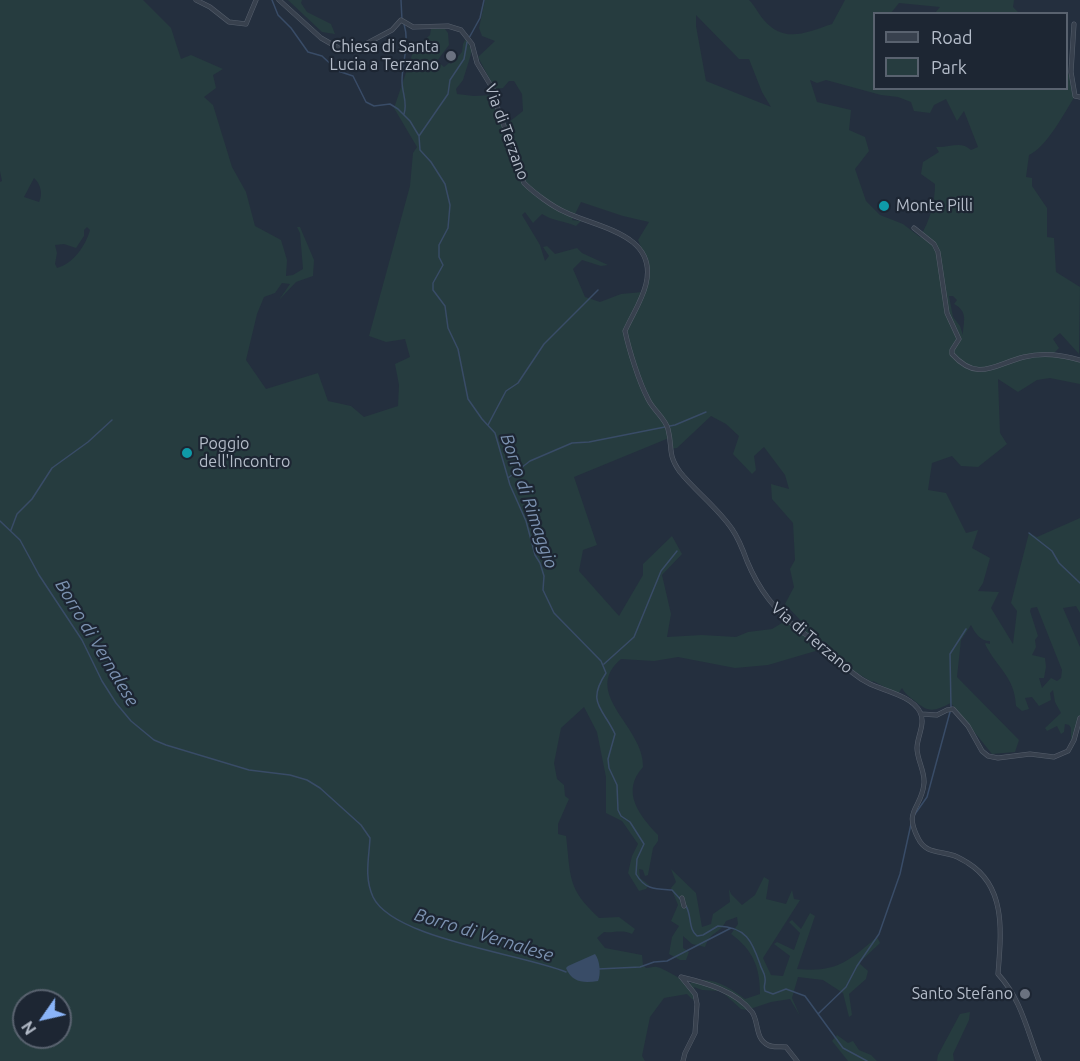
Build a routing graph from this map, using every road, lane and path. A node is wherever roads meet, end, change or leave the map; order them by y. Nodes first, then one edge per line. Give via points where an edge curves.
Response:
1 (196, 0) edge
2 (256, 0) edge
3 (279, 0) edge
4 (1074, 24) dead end
5 (1080, 97) edge
6 (914, 228) dead end
7 (1080, 360) edge
8 (921, 714) junction
9 (1080, 718) edge
10 (682, 898) dead end
11 (684, 906) dead end
12 (683, 1061) edge
13 (797, 1061) edge
14 (1039, 1061) edge

1 - 2 street via 229,22 246,24
3 - 8 street, Via di Terzano via 321,38 342,50 360,47 392,30 402,20 413,27 454,27 468,37 477,63 496,94 524,183 563,212 632,239 642,252 648,266 647,283 625,331 648,399 668,430 671,456 679,470 733,530 772,605 798,630 827,648 844,667 867,683 903,698
4 - 5 street via 1071,72 1075,96
6 - 7 street via 938,252 946,313 959,339 952,354 967,368 988,370 1025,357 1058,354
8 - 9 street via 937,715 953,709 982,751 998,758 1024,754 1054,757 1068,751
8 - 14 street via 917,750 925,780 911,816 912,826 925,846 975,867 994,890 1000,939 998,974 1011,989
10 - 11 street
12 - 13 street via 694,1033 697,1004 695,994 681,977 737,998 752,1013 762,1041 786,1047

